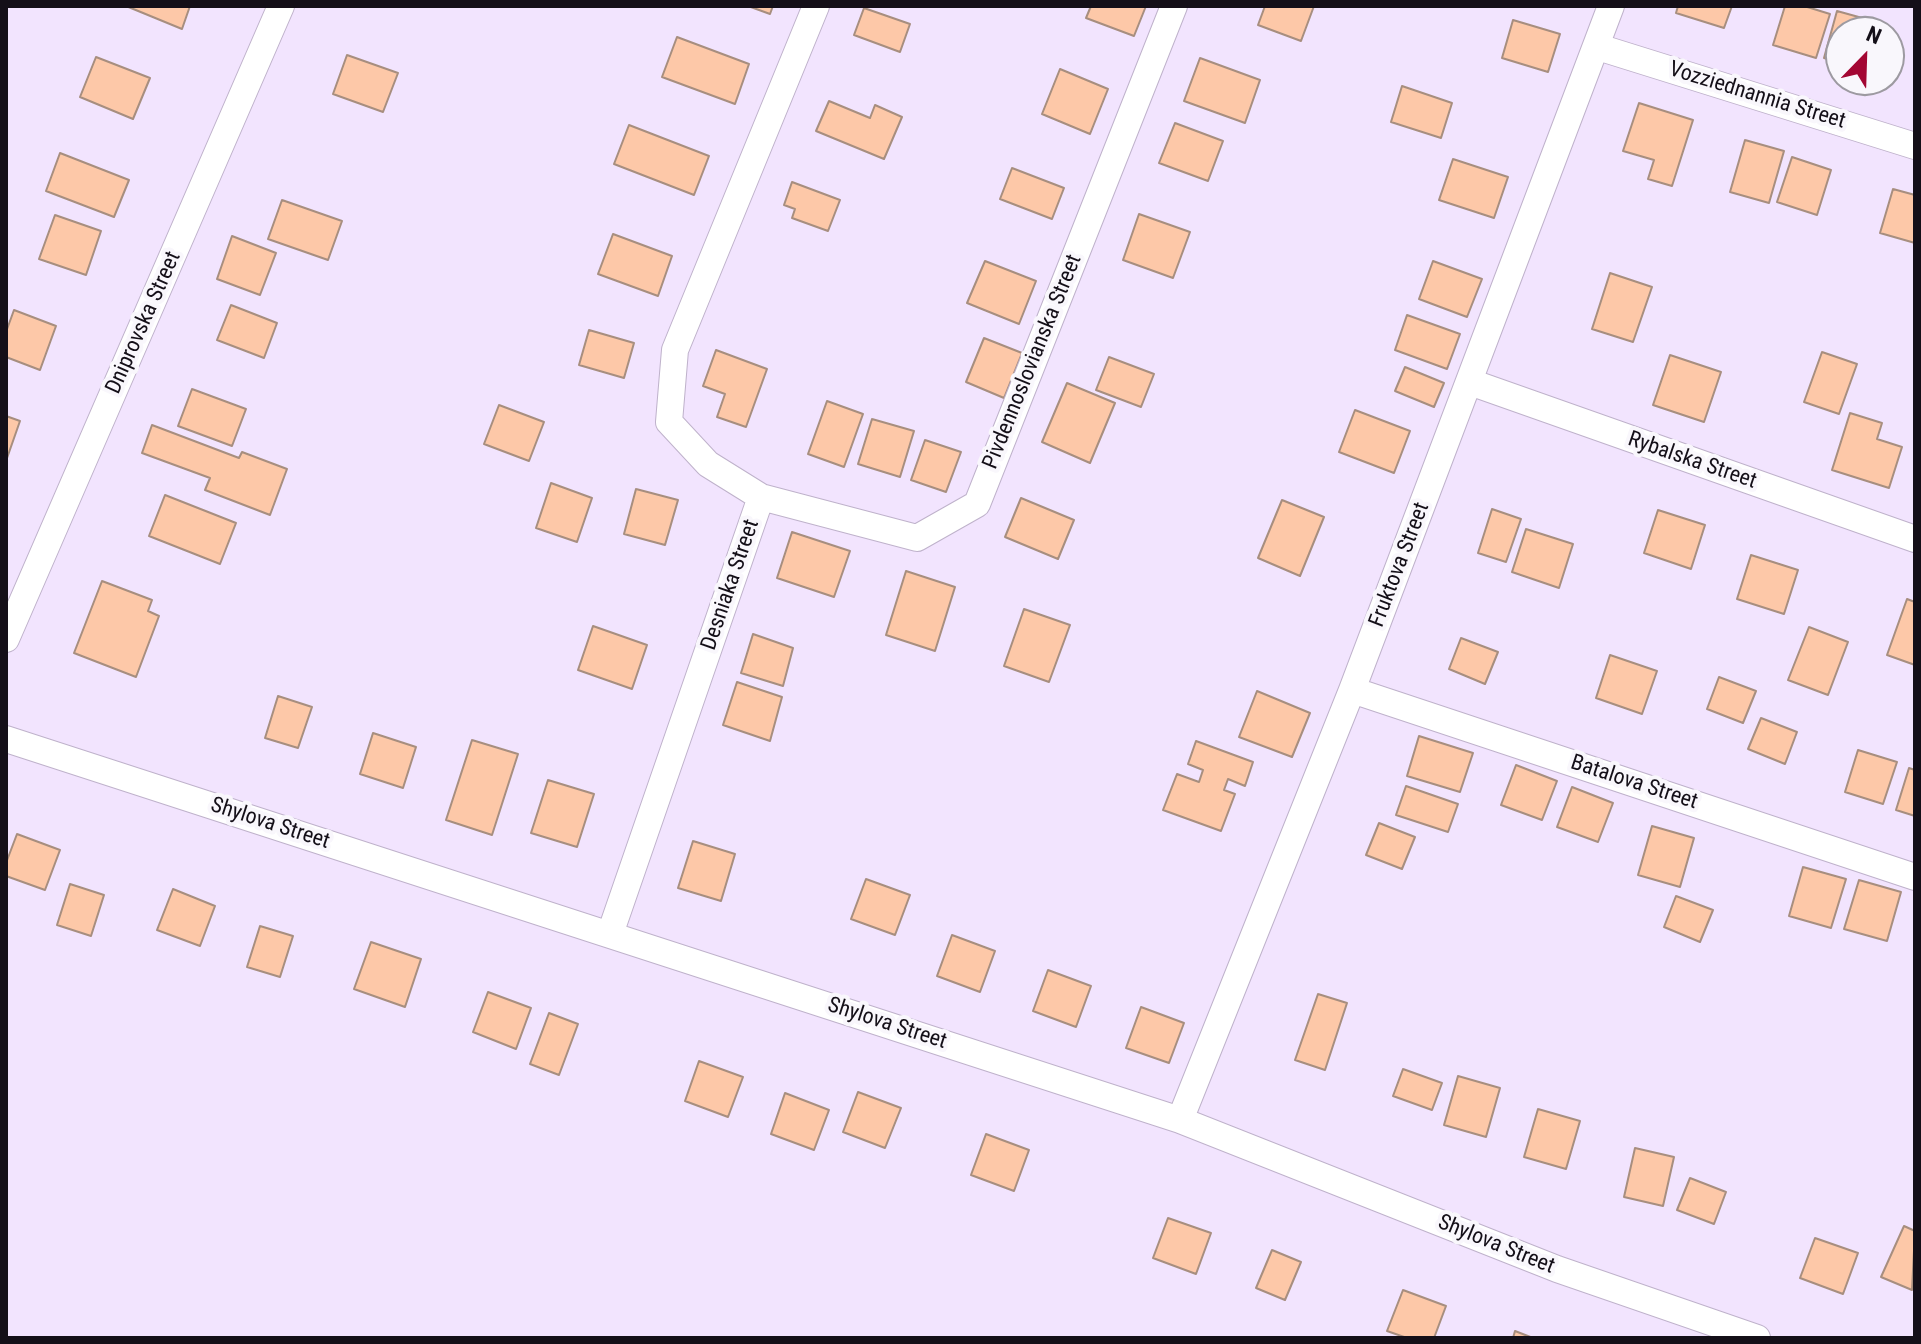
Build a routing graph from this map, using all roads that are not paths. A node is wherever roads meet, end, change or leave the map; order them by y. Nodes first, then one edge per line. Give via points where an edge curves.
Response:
1 (281, 6) edge
2 (816, 6) edge
3 (1174, 6) edge
4 (1611, 6) edge
5 (1598, 47) junction
6 (1915, 146) edge
7 (1470, 382) junction
8 (761, 497) junction
9 (1915, 539) edge
10 (6, 639) edge
11 (1352, 690) junction
12 (6, 739) edge
13 (1915, 877) edge
14 (610, 934) junction
15 (1180, 1120) junction
16 (1757, 1338) edge

1 - 10 street, Dniprovska Street
2 - 8 street, Desniaka Street via 675,350 669,422 708,464
3 - 8 street, Pivdennoslovianska Street via 977,504 917,538
4 - 5 street, Fruktova Street
5 - 6 street, Vozziednannia Street
5 - 7 street, Fruktova Street
7 - 9 street, Rybalska Street
7 - 11 street, Fruktova Street
8 - 14 street, Desniaka Street
11 - 13 street, Batalova Street
11 - 15 street, Fruktova Street
12 - 14 street, Shylova Street
14 - 15 street, Shylova Street
15 - 16 street, Shylova Street via 1557,1269

